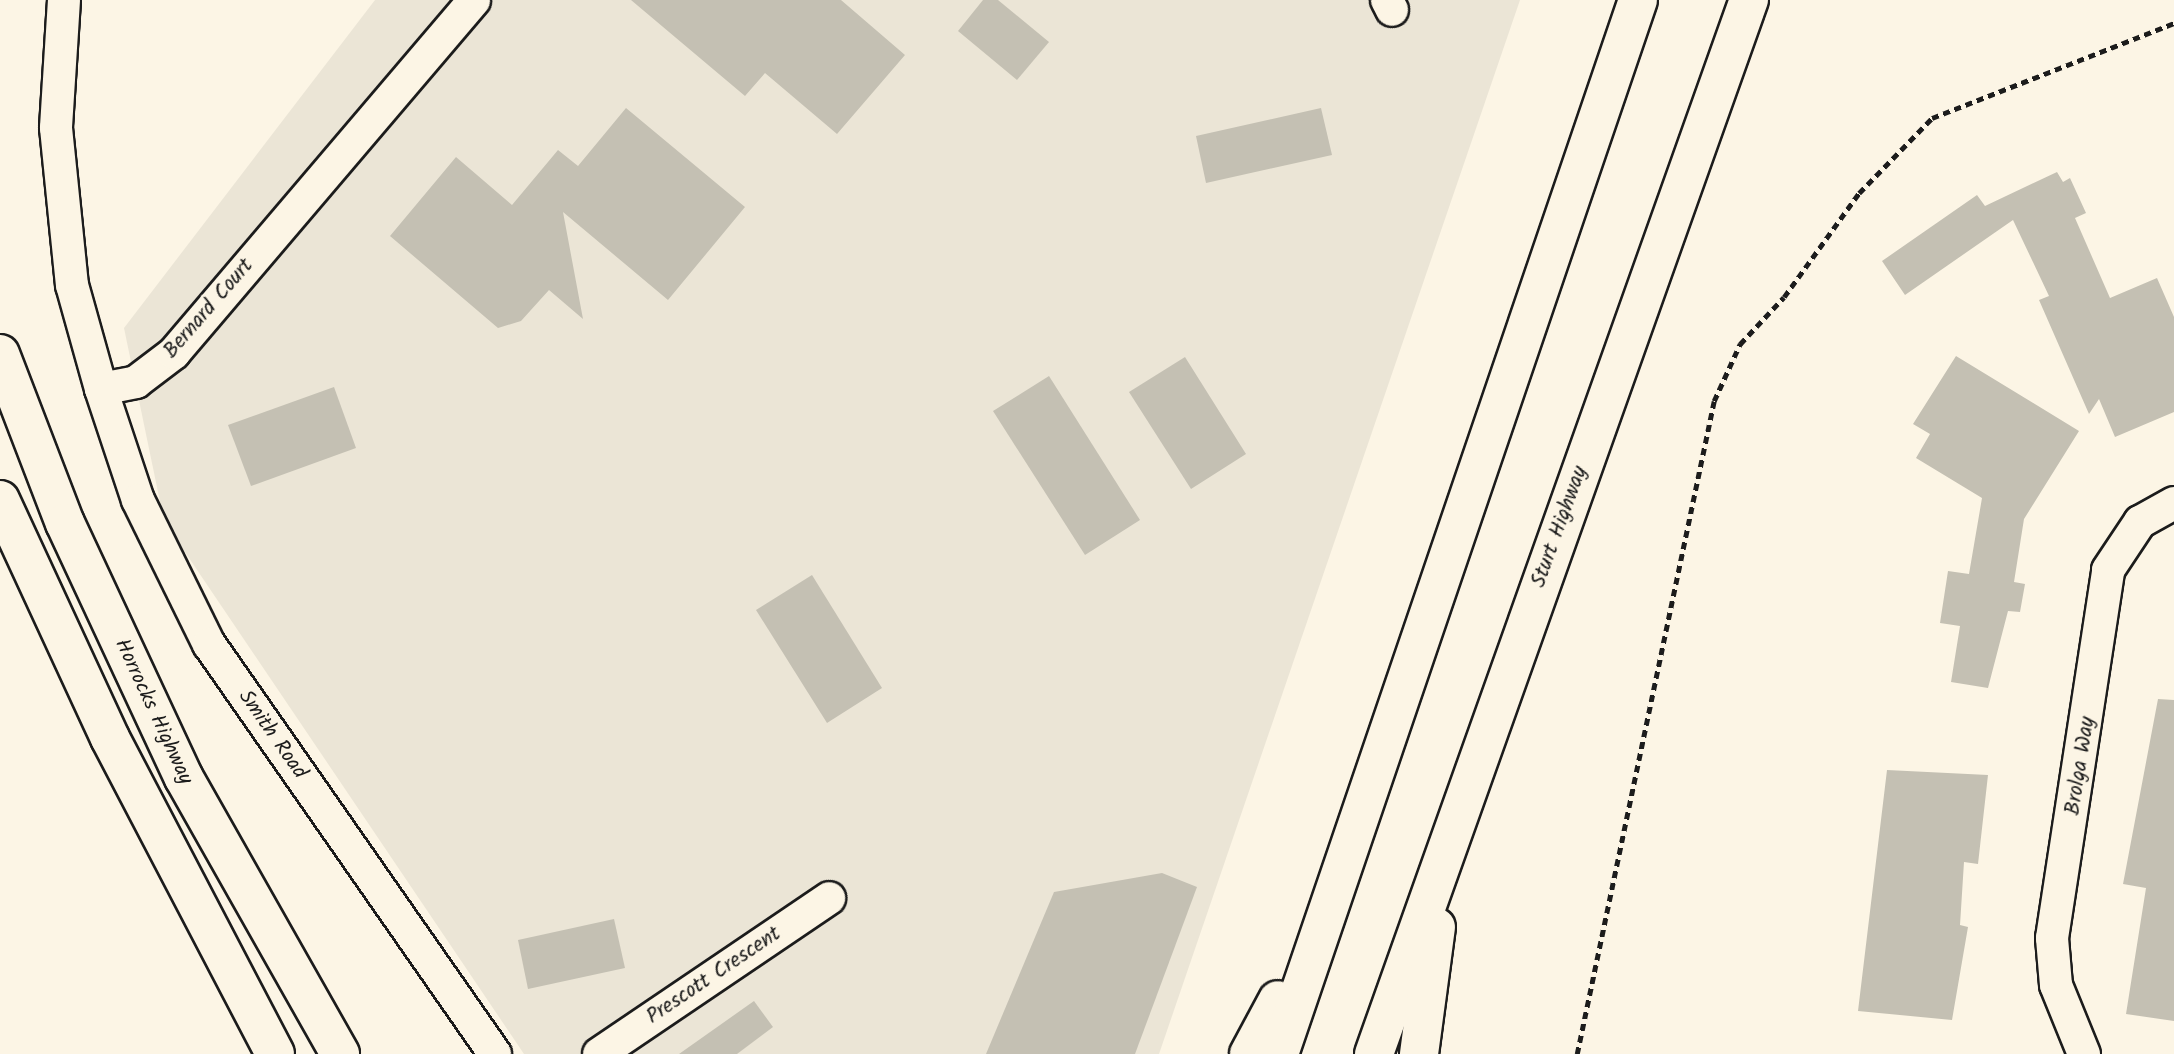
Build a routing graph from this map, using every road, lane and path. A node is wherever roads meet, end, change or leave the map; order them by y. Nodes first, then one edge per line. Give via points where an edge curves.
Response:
1 (64, 0) edge
2 (474, 0) edge
3 (1638, 0) edge
4 (1749, 0) edge
5 (2174, 23) edge
6 (0, 354) edge
7 (101, 389) junction
8 (0, 500) edge
9 (2174, 503) edge
10 (1451, 831) junction
11 (829, 898) dead end
12 (1326, 910) junction
13 (275, 1054) edge
14 (340, 1054) edge
15 (495, 1054) edge
16 (599, 1054) edge
17 (1249, 1054) edge
18 (1279, 1054) edge
19 (1374, 1054) edge
20 (1419, 1054) edge
21 (1577, 1054) edge
22 (2084, 1054) edge

1 - 7 street via 56,128 72,285
2 - 7 street, Bernard Court via 174,354 136,382
3 - 12 highway
4 - 10 highway, Sturt Highway
5 - 21 path via 1932,118 1859,193 1784,297 1740,344 1714,401
6 - 14 highway, Horrocks Highway via 65,523 184,778
7 - 15 street, Smith Road via 138,500 209,644
8 - 13 highway via 110,738
9 - 22 street, Brolga Way via 2140,522 2108,570 2052,939 2056,985
10 - 19 highway, Sturt Highway
10 - 20 highway
11 - 16 street, Prescott Crescent
12 - 17 highway
12 - 18 highway

